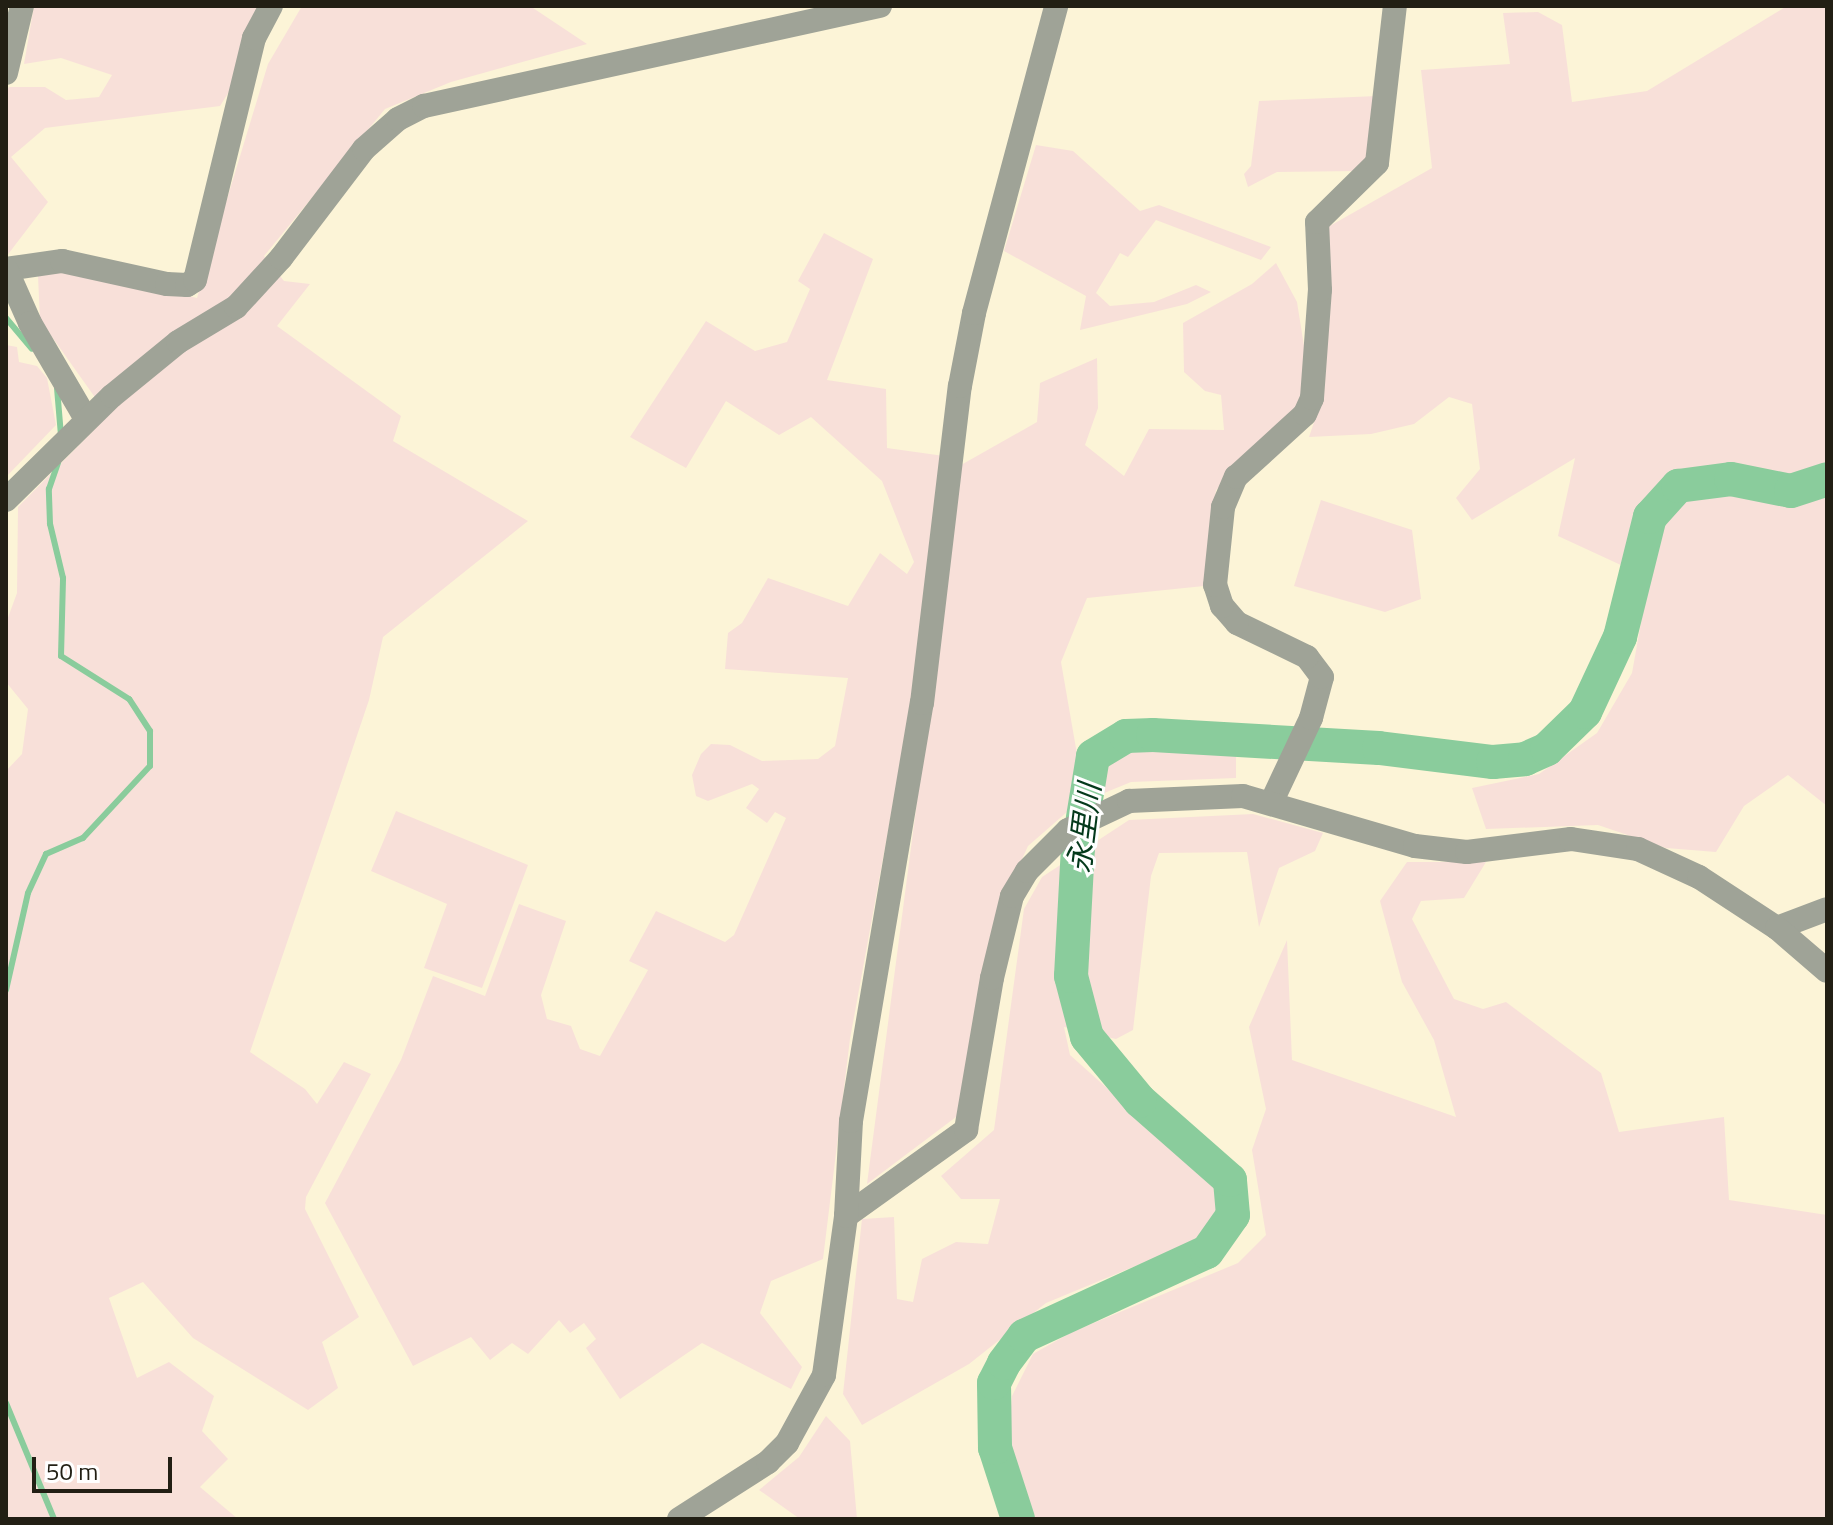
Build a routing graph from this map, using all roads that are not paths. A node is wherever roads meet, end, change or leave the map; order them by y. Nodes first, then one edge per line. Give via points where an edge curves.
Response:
1 (22, 6) edge
2 (271, 6) edge
3 (880, 6) edge
4 (1056, 6) edge
5 (1395, 6) edge
6 (6, 73) edge
7 (6, 269) edge
8 (86, 419) junction
9 (6, 500) edge
10 (1276, 791) junction
11 (1827, 909) edge
12 (1777, 928) junction
13 (1827, 971) edge
14 (846, 1216) junction
15 (679, 1519) edge

1 - 6 street
2 - 7 street via 254,38 195,280 167,284 62,261
3 - 8 street via 424,106 398,119 364,149 281,258 236,307 178,342
4 - 14 street via 974,313 960,386 922,703 851,1121
5 - 10 street via 1377,163 1317,222 1319,333 1312,398 1305,414 1236,477 1223,507 1215,585 1222,606 1237,623 1318,666 1322,690
7 - 8 street via 30,323
8 - 9 street
10 - 12 street via 1415,846 1467,852 1571,839 1638,849 1699,877
10 - 14 street via 1129,801 1068,830 1027,871 1012,896 966,1130
11 - 12 street
12 - 13 street
14 - 15 street via 824,1375 802,1424 768,1462

